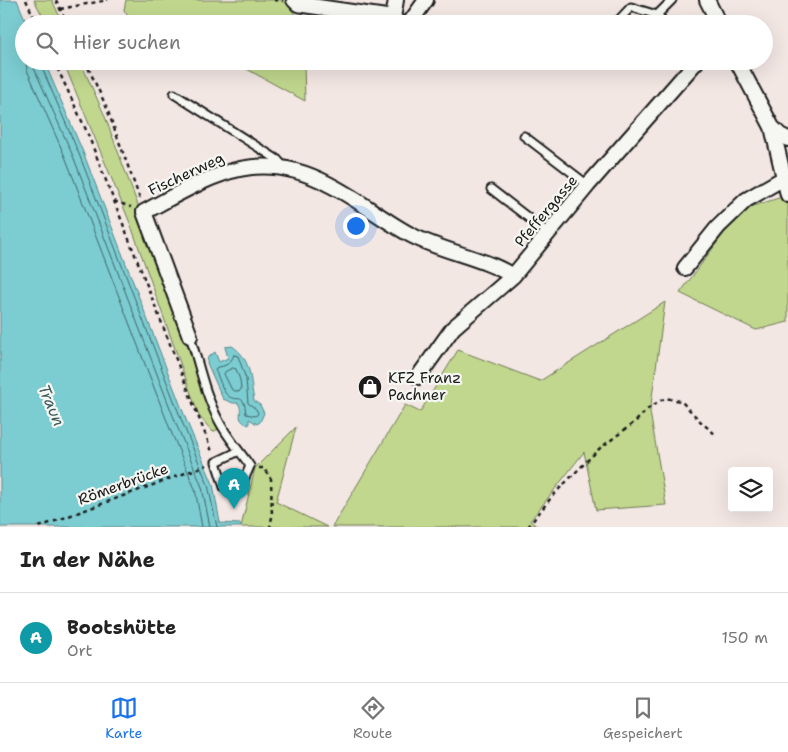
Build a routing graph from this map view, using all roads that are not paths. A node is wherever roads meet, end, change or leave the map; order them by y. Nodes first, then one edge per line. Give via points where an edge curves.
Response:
1 (294, 0) edge
2 (396, 0) edge
3 (426, 0) edge
4 (672, 0) edge
5 (707, 0) edge
6 (362, 15) edge
7 (397, 15) edge
8 (415, 15) edge
9 (623, 15) edge
10 (657, 15) joint
11 (714, 15) edge
12 (689, 70) edge
13 (743, 70) edge
14 (174, 94) dead end
15 (782, 133) edge
16 (524, 136) dead end
17 (284, 168) junction
18 (784, 178) junction
19 (588, 185) junction
20 (491, 189) dead end
21 (788, 195) edge
22 (548, 233) junction
23 (685, 268) dead end
24 (513, 276) junction
25 (190, 336) joint
26 (418, 377) dead end
27 (239, 450) junction

1 - 6 street via 298,4
2 - 7 street
3 - 8 street
4 - 10 lane
5 - 11 street
9 - 10 lane via 631,7
12 - 19 street, Pfeffergasse
13 - 15 street
14 - 17 lane, Fischerweg via 278,160
15 - 18 street
16 - 19 lane
17 - 24 street, Fischerweg via 330,184 424,242
17 - 25 street, Fischerweg via 246,167 229,172 144,212
18 - 21 street
18 - 23 street via 746,200 718,227
19 - 22 street, Pfeffergasse
20 - 22 lane
22 - 24 street, Pfeffergasse
24 - 26 street, Pfeffergasse via 453,328
25 - 27 lane via 219,422
27 - 27 lane via 250,466 241,487 224,487 216,462

